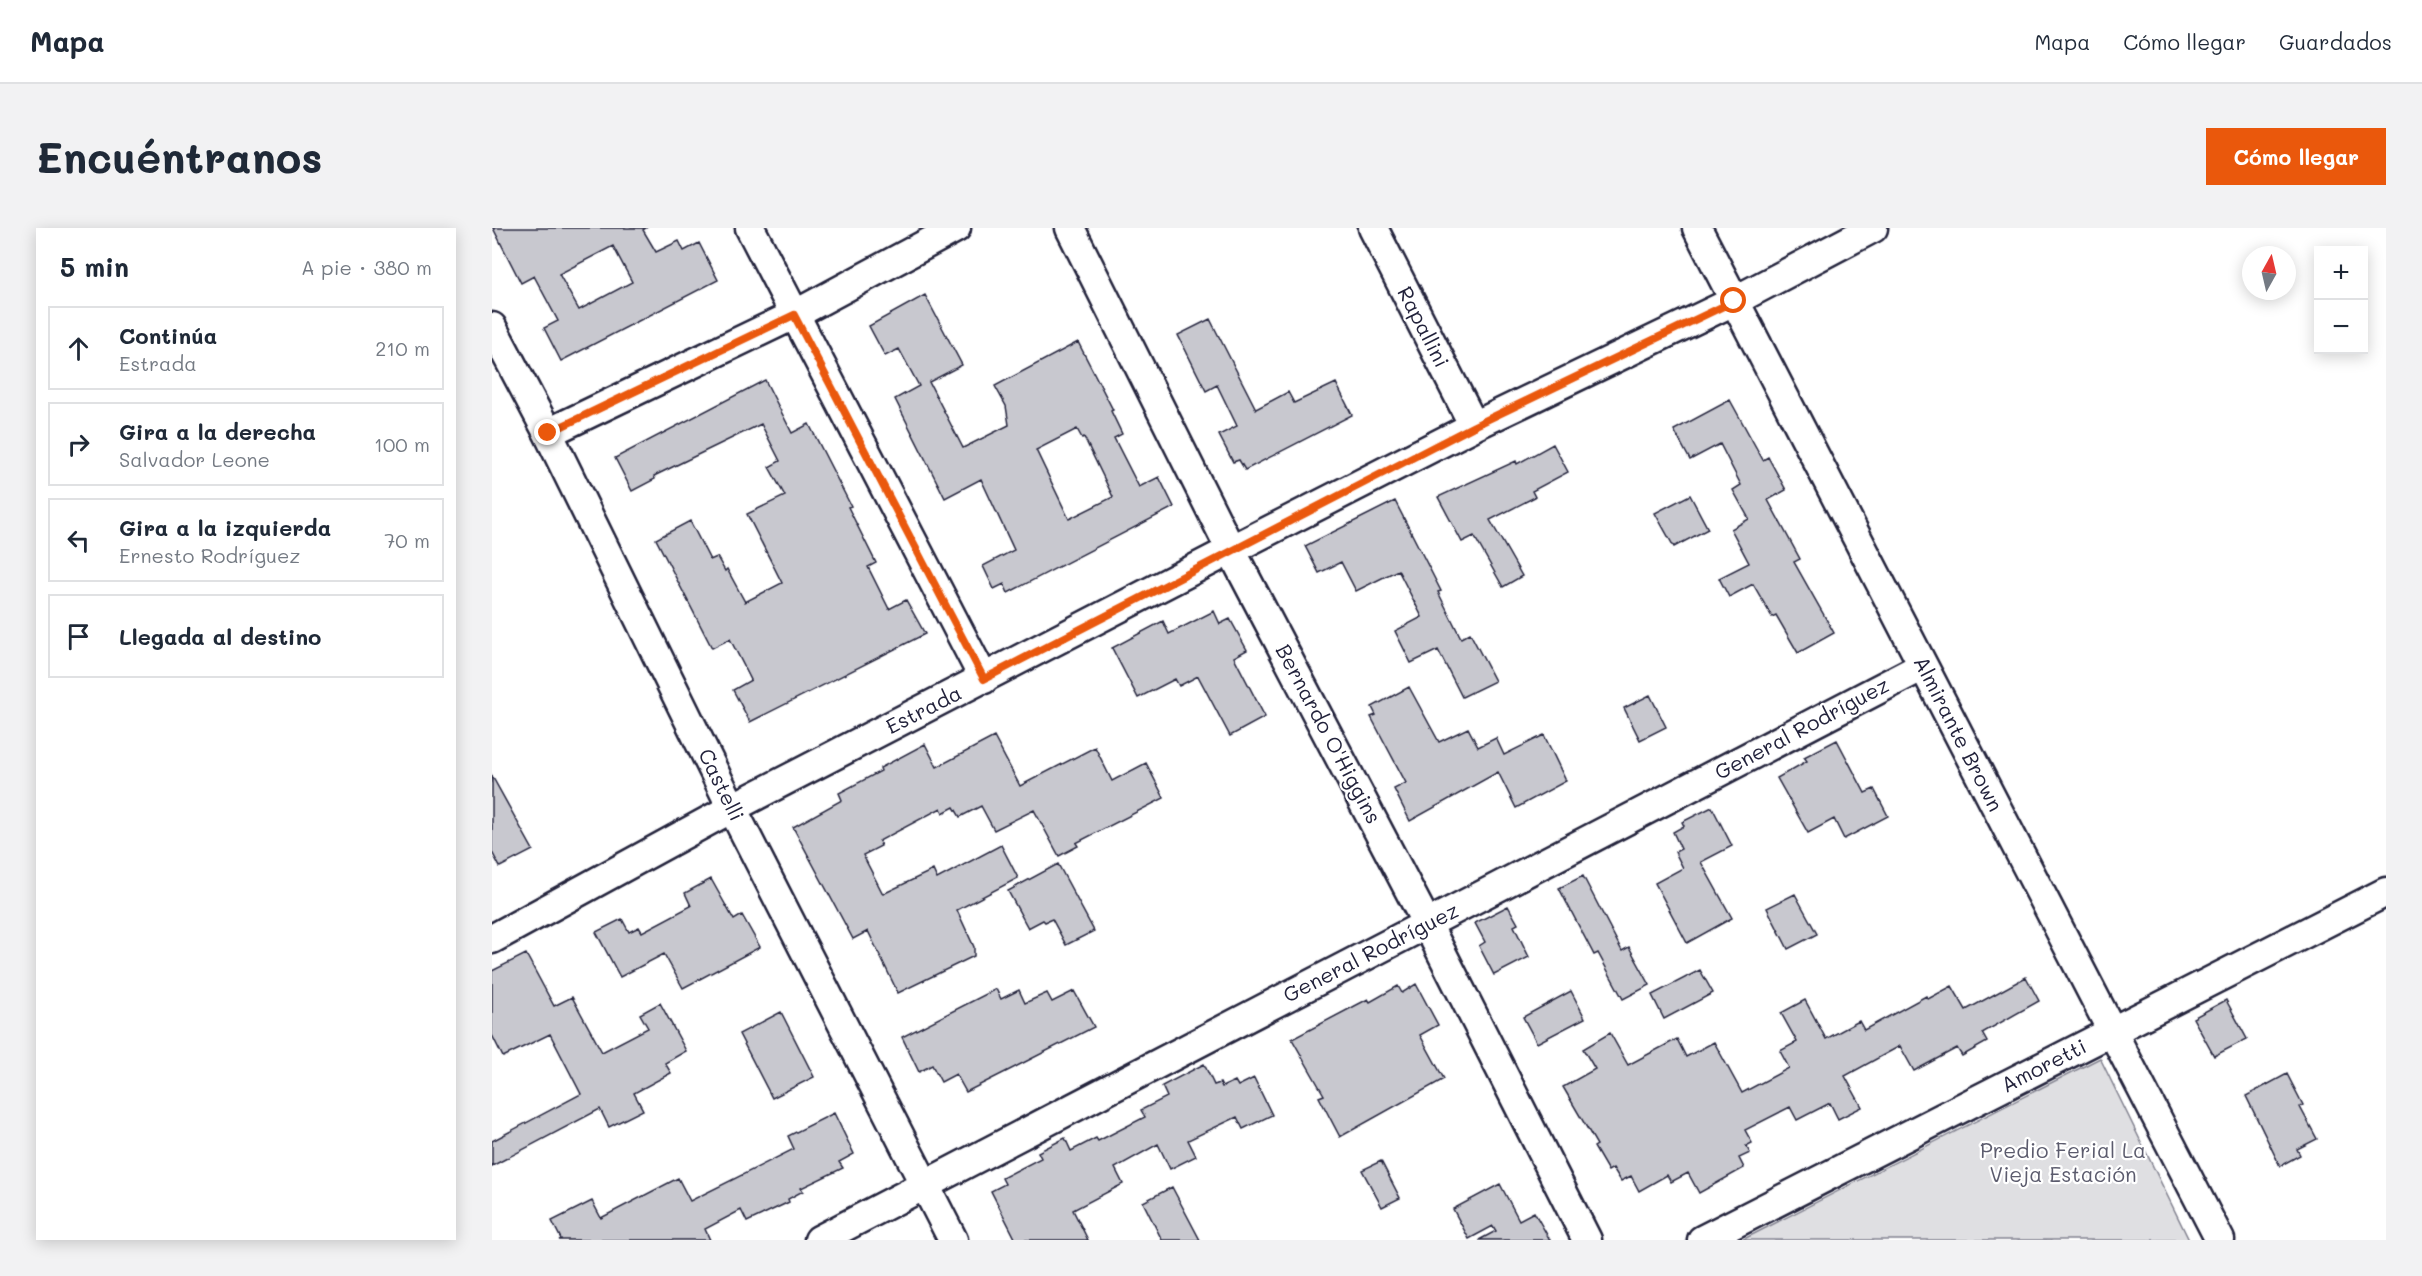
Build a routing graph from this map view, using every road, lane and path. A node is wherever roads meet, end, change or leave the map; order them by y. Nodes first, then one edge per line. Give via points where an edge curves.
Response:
1 (750, 228) edge
2 (956, 228) edge
3 (1070, 228) edge
4 (1373, 228) edge
5 (1697, 228) edge
6 (1874, 228) edge
7 (1734, 301) junction
8 (794, 315) junction
9 (492, 327) edge
10 (1474, 426) junction
11 (548, 433) junction
12 (1231, 550) junction
13 (1923, 666) junction
14 (984, 679) junction
15 (732, 808) junction
16 (2386, 891) edge
17 (1427, 924) junction
18 (492, 939) edge
19 (2112, 1031) junction
20 (925, 1185) junction
21 (819, 1240) edge
22 (953, 1240) edge
23 (1587, 1240) edge
24 (1702, 1240) edge
25 (2220, 1240) edge

1 - 8 street
2 - 8 street
3 - 12 street, Bernardo O'Higgins
4 - 10 street, Rapallini
5 - 7 street, Almirante Brown
6 - 7 street, Estrada
7 - 10 street, Estrada
7 - 13 street, Almirante Brown
8 - 11 street
8 - 14 street
9 - 11 street, Castelli
10 - 12 street, Estrada
11 - 15 street, Castelli
12 - 14 street, Estrada
12 - 17 street, Bernardo O'Higgins
13 - 17 street, General Rodríguez
13 - 19 street, Almirante Brown
14 - 15 street, Estrada
15 - 18 street, Estrada
15 - 20 street, Castelli
16 - 19 street, Amoretti
17 - 20 street, General Rodríguez
17 - 23 street, Bernardo O'Higgins
19 - 24 street, Amoretti
19 - 25 street, Almirante Brown
20 - 21 street, General Rodríguez
20 - 22 street, Castelli

